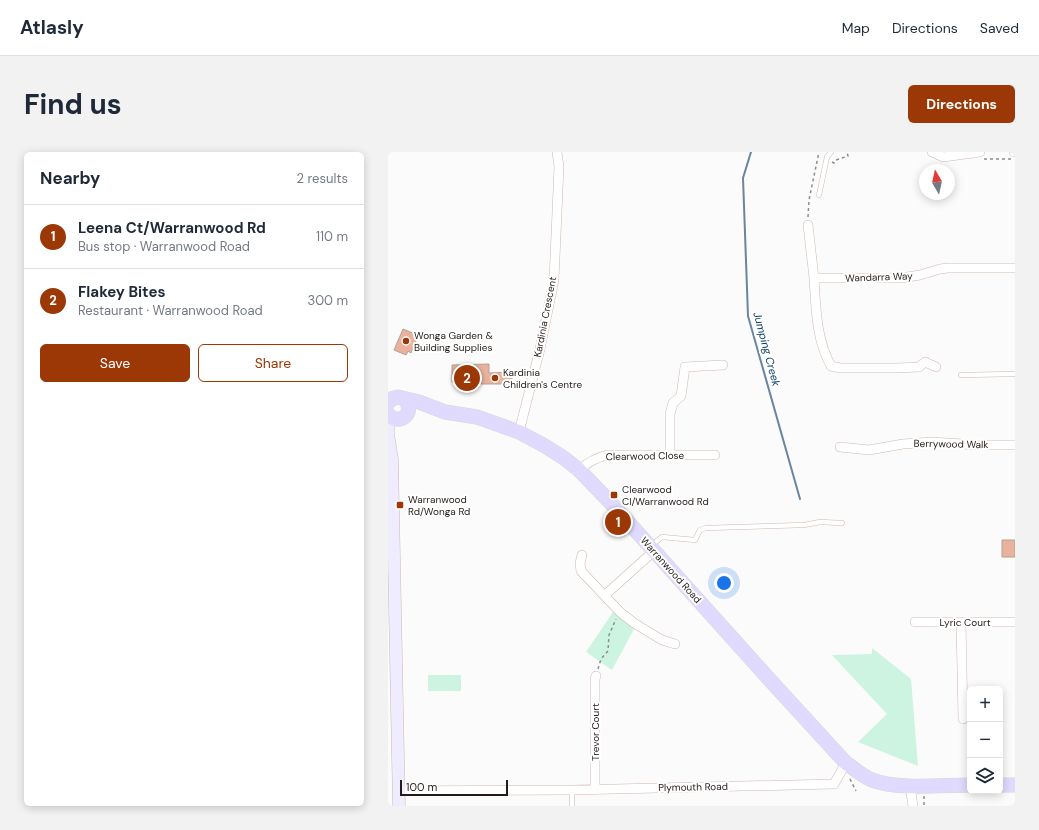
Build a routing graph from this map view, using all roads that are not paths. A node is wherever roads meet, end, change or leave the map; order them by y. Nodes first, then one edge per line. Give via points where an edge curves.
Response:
1 (557, 152) edge
2 (831, 152) edge
3 (932, 152) edge
4 (980, 152) edge
5 (819, 195) dead end
6 (808, 225) road end
7 (1015, 268) edge
8 (814, 278) junction
9 (723, 365) dead end
10 (936, 367) dead end
11 (1015, 374) edge
12 (961, 375) dead end
13 (395, 406) edge
14 (519, 432) junction
15 (1015, 445) edge
16 (840, 447) dead end
17 (670, 455) junction
18 (715, 455) dead end
19 (579, 470) junction
20 (390, 492) edge
21 (842, 523) dead end
22 (652, 549) junction
23 (582, 555) dead end
24 (605, 595) junction
25 (391, 606) edge
26 (914, 622) dead end
27 (961, 622) junction
28 (1015, 622) edge
29 (675, 644) dead end
30 (392, 659) edge
31 (596, 676) road end
32 (963, 719) dead end
33 (844, 767) junction
34 (967, 785) edge
35 (1003, 785) edge
36 (1015, 785) edge
37 (910, 786) junction
38 (595, 789) junction
39 (572, 790) junction
40 (398, 792) junction
41 (399, 806) edge
42 (572, 806) edge
43 (913, 806) edge

1 - 14 street, Kardinia Crescent via 559,167 554,280
2 - 5 lane via 826,157
3 - 4 street via 943,157
6 - 8 street
7 - 8 street, Wandarra Way via 948,268 901,278
8 - 10 street via 818,333 831,366 919,368 925,362
9 - 17 street via 685,366 681,396 673,403 670,414
11 - 12 lane
13 - 14 main road, Warranwood Road via 419,402 445,412 477,417
13 - 20 main road via 388,434 392,459
14 - 19 main road, Warranwood Road via 564,458
15 - 16 street, Berrywood Walk via 932,442 869,450
17 - 18 street, Clearwood Close
17 - 19 street, Clearwood Close via 607,455 587,462
19 - 22 main road, Warranwood Road
20 - 25 main road
21 - 22 lane via 706,528 700,530 695,540 662,537
22 - 24 street
22 - 33 main road, Warranwood Road
23 - 24 street via 581,571
24 - 29 street via 634,623 662,640
25 - 30 main road
26 - 27 street, Lyric Court
27 - 28 street, Lyric Court
27 - 32 street
30 - 40 main road
31 - 38 street, Trevor Court
33 - 37 main road via 874,780
33 - 38 street, Plymouth Road via 834,784
34 - 37 main road
35 - 36 main road
37 - 43 street
38 - 39 street, Plymouth Road
39 - 40 street, Plymouth Road
39 - 42 lane
40 - 41 main road

